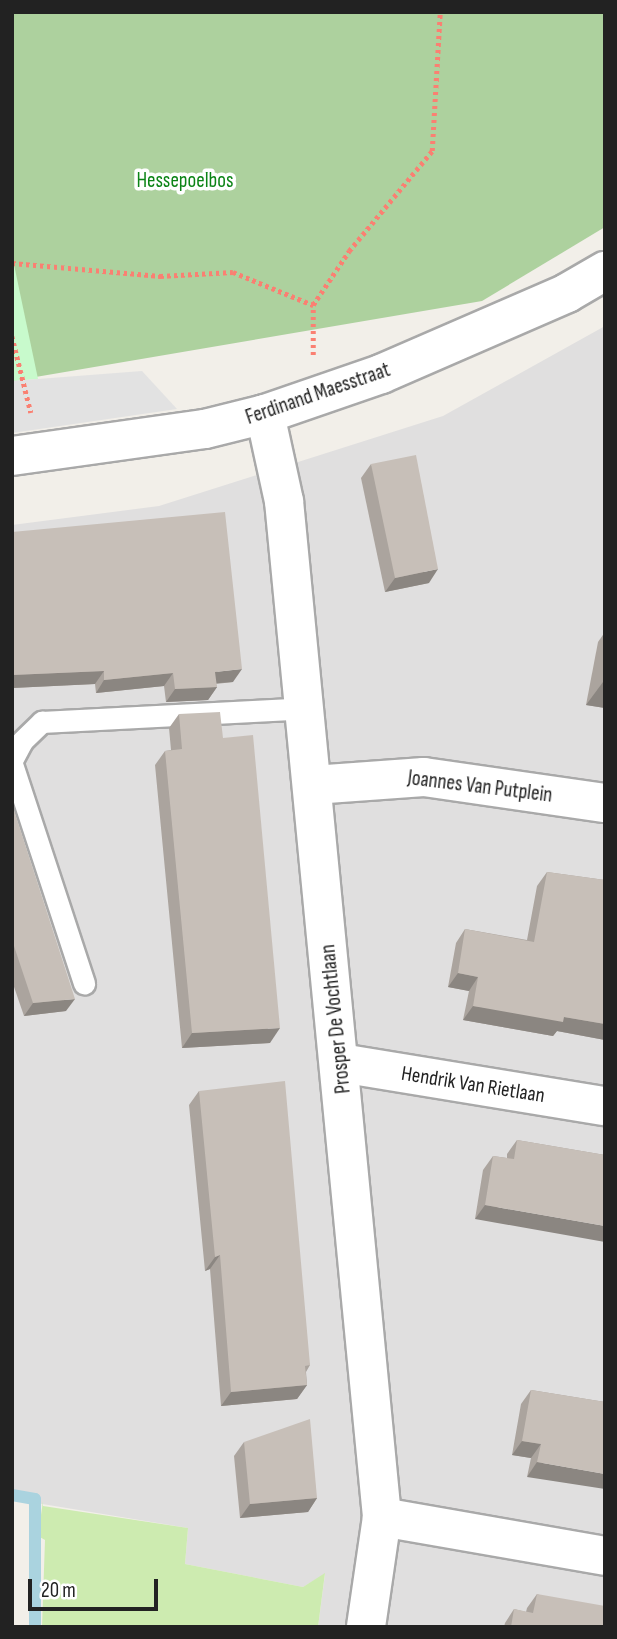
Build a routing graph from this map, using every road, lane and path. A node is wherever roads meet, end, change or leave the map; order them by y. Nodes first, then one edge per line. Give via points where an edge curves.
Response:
1 (440, 12) edge
2 (12, 263) edge
3 (605, 271) edge
4 (313, 305) junction
5 (12, 336) edge
6 (313, 397) junction
7 (265, 414) junction
8 (27, 455) edge
9 (305, 708) junction
10 (12, 762) edge
11 (313, 785) junction
12 (605, 803) edge
13 (84, 983) dead end
14 (341, 1063) junction
15 (605, 1106) edge
16 (382, 1517) junction
17 (605, 1556) edge
18 (366, 1627) edge

1 - 4 path via 432,151 349,251
2 - 4 path via 160,276 233,272
3 - 6 street, Ferdinand Maesstraat via 567,293 382,374
4 - 6 path
5 - 8 path
6 - 7 street, Ferdinand Maesstraat
7 - 8 street, Ferdinand Maesstraat via 205,429
7 - 9 street, Prosper De Vochtlaan via 284,501
9 - 10 lane via 42,722 22,741
9 - 11 street, Prosper De Vochtlaan
10 - 13 lane
11 - 12 street, Joannes Van Putplein via 424,777
11 - 14 street, Prosper De Vochtlaan
14 - 15 street, Hendrik Van Rietlaan
14 - 16 street, Prosper De Vochtlaan
16 - 17 street
16 - 18 street, Prosper De Vochtlaan

